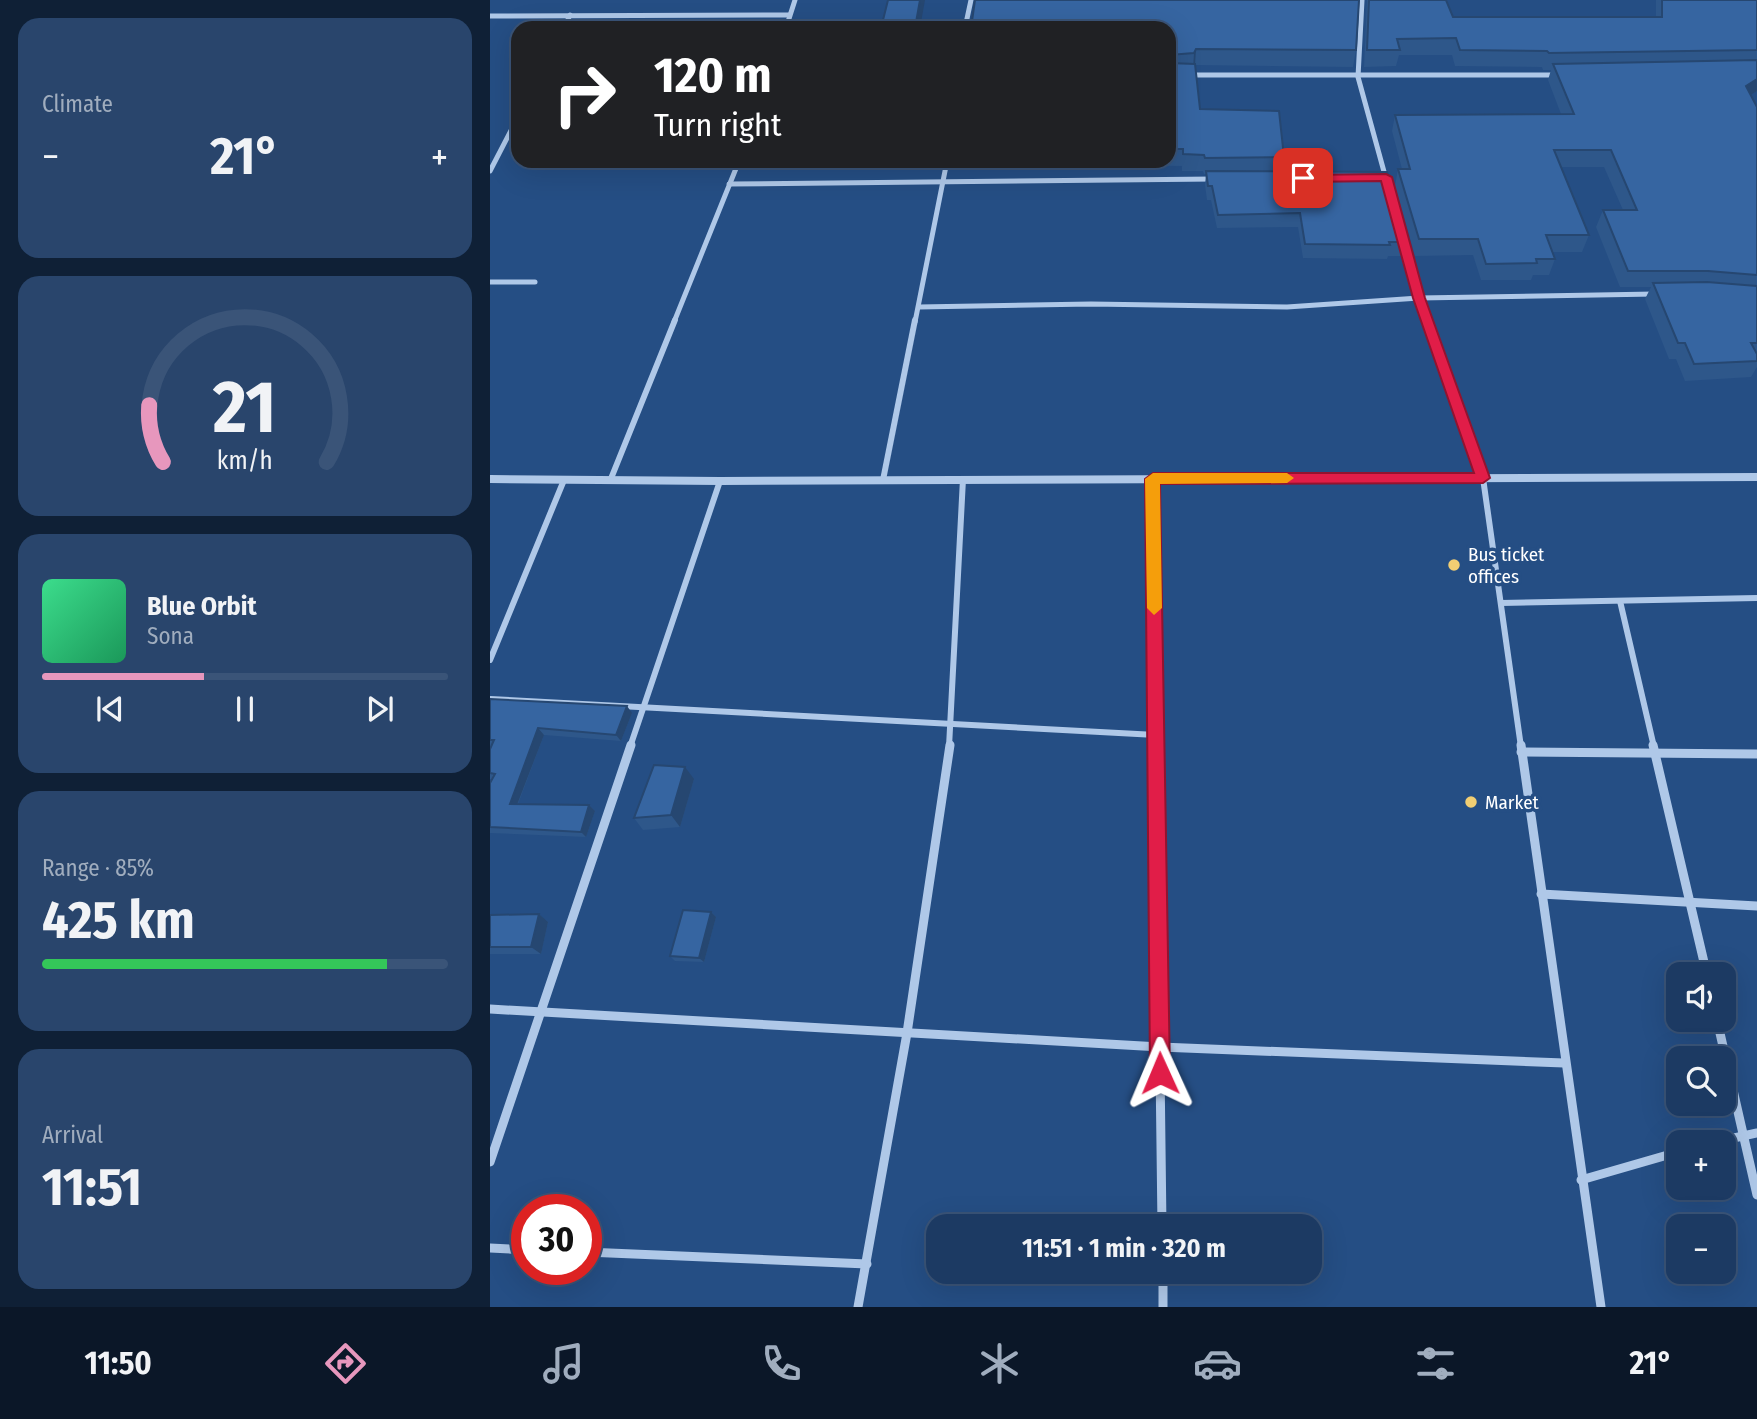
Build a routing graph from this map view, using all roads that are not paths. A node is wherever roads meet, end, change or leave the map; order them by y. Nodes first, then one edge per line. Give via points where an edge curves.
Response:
1 (795, 0) edge
2 (971, 0) edge
3 (1362, 0) edge
4 (789, 15) junction
5 (490, 16) edge
6 (570, 16) junction
7 (568, 21) edge
8 (788, 21) edge
9 (966, 21) edge
10 (1176, 75) edge
11 (1560, 75) edge
12 (1358, 77) junction
13 (511, 130) edge
14 (736, 168) edge
15 (946, 168) edge
16 (490, 171) edge
17 (1386, 177) junction
18 (1372, 178) edge
19 (1220, 179) edge
20 (945, 181) junction
21 (729, 184) junction
22 (1390, 191) edge
23 (1401, 231) edge
24 (490, 282) edge
25 (535, 282) dead end
26 (1658, 294) edge
27 (1419, 298) junction
28 (919, 307) junction
29 (1757, 477) edge
30 (1483, 478) junction
31 (490, 479) edge
32 (963, 479) junction
33 (1153, 479) junction
34 (564, 480) junction
35 (883, 480) junction
36 (610, 481) junction
37 (720, 481) junction
38 (1757, 598) edge
39 (1620, 601) junction
40 (1500, 603) junction
41 (490, 660) edge
42 (490, 699) edge
43 (644, 707) junction
44 (953, 723) junction
45 (1156, 734) junction
46 (1521, 752) junction
47 (1656, 753) junction
48 (1757, 754) edge
49 (1541, 894) junction
50 (1690, 903) junction
51 (1757, 906) edge
52 (1704, 962) edge
53 (490, 1009) edge
54 (540, 1014) junction
55 (1720, 1032) edge
56 (907, 1033) junction
57 (1160, 1047) junction
58 (1564, 1063) junction
59 (1743, 1133) junction
60 (1757, 1133) edge
61 (1736, 1135) edge
62 (1666, 1155) edge
63 (490, 1162) edge
64 (1581, 1180) junction
65 (1757, 1195) edge
66 (1162, 1214) edge
67 (490, 1248) edge
68 (511, 1249) edge
69 (602, 1253) edge
70 (867, 1264) junction
71 (1163, 1284) edge
72 (858, 1307) edge
73 (1163, 1307) edge
74 (1601, 1307) edge

1 - 4 street
2 - 9 street
3 - 12 street
4 - 6 street
4 - 8 street
5 - 6 street
6 - 7 street
10 - 12 street
11 - 12 street
12 - 17 street
13 - 16 street
14 - 21 street
15 - 20 street
17 - 18 street
17 - 22 street
19 - 20 street
20 - 21 street
20 - 28 street
21 - 36 street
23 - 27 street
24 - 25 street
26 - 27 street
27 - 28 street via 1287,307
27 - 30 street
28 - 35 street
29 - 30 street
30 - 33 street
30 - 40 street
31 - 34 street
32 - 33 street
32 - 35 street
32 - 44 street
33 - 45 street
34 - 36 street
34 - 41 street
35 - 37 street
36 - 37 street
37 - 43 street
38 - 39 street
39 - 40 street
39 - 47 street
40 - 46 street
42 - 43 street
43 - 44 street
43 - 54 street
44 - 45 street
44 - 56 street
45 - 57 street
46 - 47 street
46 - 49 street
47 - 48 street
47 - 50 street
49 - 50 street
49 - 58 street
50 - 51 street
50 - 52 street
53 - 54 street
54 - 56 street
54 - 63 street
55 - 59 street
56 - 57 street
56 - 70 street
57 - 58 street
57 - 66 street
58 - 64 street
59 - 60 street
59 - 61 street
59 - 65 street
62 - 64 street
64 - 74 street
67 - 68 street
69 - 70 street
70 - 72 street
71 - 73 street

